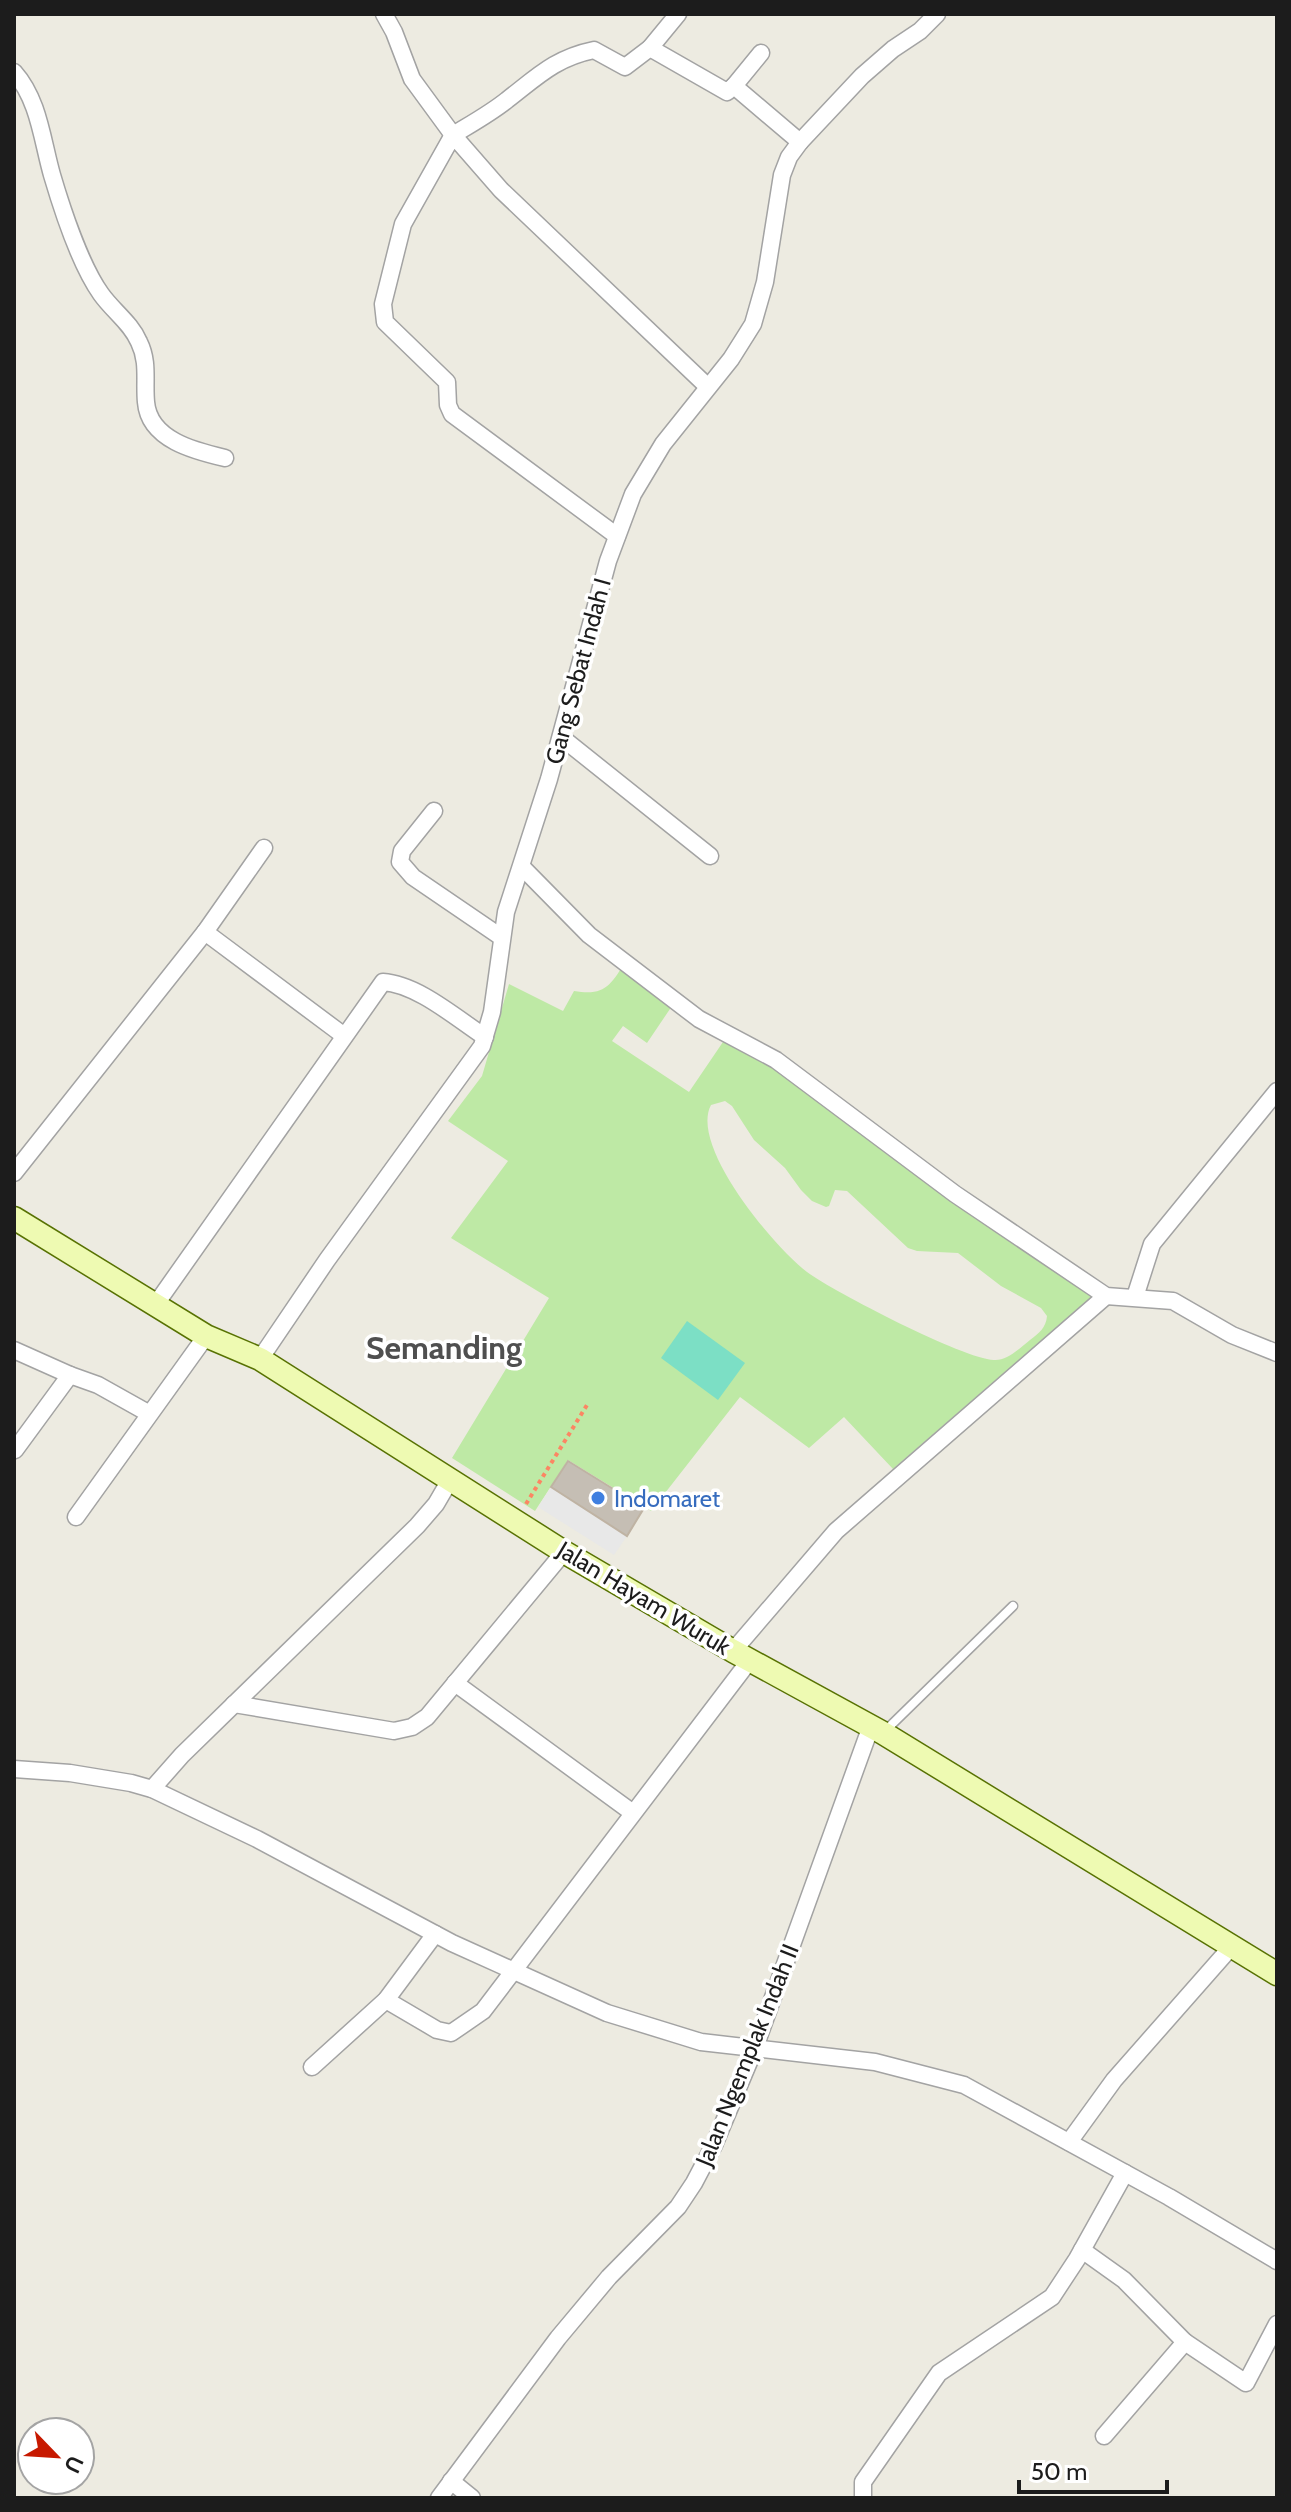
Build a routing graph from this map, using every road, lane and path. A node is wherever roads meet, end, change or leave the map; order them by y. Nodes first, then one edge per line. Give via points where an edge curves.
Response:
1 (384, 14) edge
2 (678, 14) edge
3 (937, 14) edge
4 (650, 48) junction
5 (761, 53) dead end
6 (14, 72) edge
7 (734, 86) junction
8 (453, 135) junction
9 (800, 142) junction
10 (708, 387) junction
11 (225, 458) dead end
12 (617, 536) junction
13 (561, 737) junction
14 (434, 811) dead end
15 (264, 848) dead end
16 (710, 856) dead end
17 (522, 867) junction
18 (205, 932) junction
19 (501, 937) junction
20 (343, 1035) junction
21 (485, 1037) junction
22 (1277, 1091) edge
23 (14, 1173) edge
24 (16, 1223) edge
25 (1106, 1296) junction
26 (1135, 1297) junction
27 (156, 1304) junction
28 (206, 1336) junction
29 (14, 1350) edge
30 (1277, 1353) edge
31 (260, 1359) junction
32 (70, 1375) junction
33 (587, 1405) dead end
34 (148, 1413) junction
35 (15, 1450) edge
36 (450, 1480) junction
37 (76, 1517) dead end
38 (516, 1520) junction
39 (564, 1552) junction
40 (1013, 1606) dead end
41 (741, 1656) junction
42 (455, 1683) junction
43 (234, 1704) junction
44 (877, 1730) junction
45 (14, 1769) edge
46 (152, 1789) junction
47 (633, 1813) junction
48 (435, 1934) junction
49 (1232, 1946) junction
50 (514, 1971) junction
51 (1277, 1974) edge
52 (386, 2000) junction
53 (754, 2050) junction
54 (312, 2067) dead end
55 (1069, 2142) junction
56 (1125, 2173) junction
57 (1082, 2250) junction
58 (1277, 2261) edge
59 (1277, 2324) edge
60 (1185, 2342) junction
61 (1104, 2436) dead end
62 (451, 2481) junction
63 (863, 2492) edge
64 (439, 2498) edge
65 (472, 2498) edge

1 - 8 street via 412,79
2 - 4 street
3 - 9 street, Gang Sebat Indah I via 862,76
4 - 7 street via 727,92
4 - 8 street via 625,67 594,50 571,55
5 - 7 street
6 - 11 street via 30,95 52,176 89,272 140,343 148,415 173,440
7 - 9 street
8 - 10 street via 501,190
8 - 12 street via 403,224 383,304 385,322 447,382 452,414
9 - 10 street, Gang Sebat Indah I via 782,175 758,311 748,336
10 - 12 street, Gang Sebat Indah I via 649,464
12 - 13 street, Gang Sebat Indah I
13 - 16 street
13 - 17 street, Gang Sebat Indah I
14 - 19 street via 402,851 400,862 413,877
15 - 18 street
17 - 19 street, Gang Sebat Indah I
17 - 25 street via 589,935 699,1019 776,1060 955,1194
18 - 20 street
18 - 23 street
19 - 21 street, Gang Sebat Indah I
20 - 21 street via 383,982 412,990
20 - 27 street
21 - 31 street, Gang Sebat Indah I
22 - 26 street via 1152,1244
24 - 27 main road, Jalan Hayam Wuruk
25 - 26 street
25 - 41 street via 836,1531
26 - 30 street via 1173,1301 1232,1335
27 - 28 main road, Jalan Hayam Wuruk
28 - 31 main road, Jalan Hayam Wuruk
28 - 34 street
29 - 32 street
31 - 36 main road, Jalan Hayam Wuruk
32 - 34 street
32 - 35 street
33 - 38 path
34 - 37 street
36 - 38 main road, Jalan Hayam Wuruk
36 - 43 street via 417,1526
38 - 39 main road, Jalan Hayam Wuruk
39 - 41 main road, Jalan Hayam Wuruk
39 - 42 street
40 - 44 lane
41 - 44 main road, Jalan Hayam Wuruk
41 - 47 street
42 - 43 street via 427,1717 394,1731
42 - 47 street
43 - 46 street
44 - 49 main road, Jalan Hayam Wuruk
44 - 53 street, Jalan Ngemplak Indah II
45 - 46 street via 70,1773
46 - 48 street
47 - 50 street
48 - 50 street
48 - 52 street
49 - 51 main road, Jalan Hayam Wuruk
49 - 55 street via 1114,2080
50 - 52 street via 483,2011 451,2033
50 - 53 street via 607,2013 701,2042
52 - 54 street
53 - 55 street via 875,2062 964,2085
53 - 62 street, Jalan Ngemplak Indah II via 714,2145 678,2207 558,2338
55 - 56 street
56 - 57 street
56 - 58 street
57 - 60 street via 1124,2280
57 - 63 street via 1052,2297 939,2373
59 - 60 street via 1246,2383
60 - 61 street
62 - 64 street, Jalan Ngemplak Indah II
62 - 65 street

